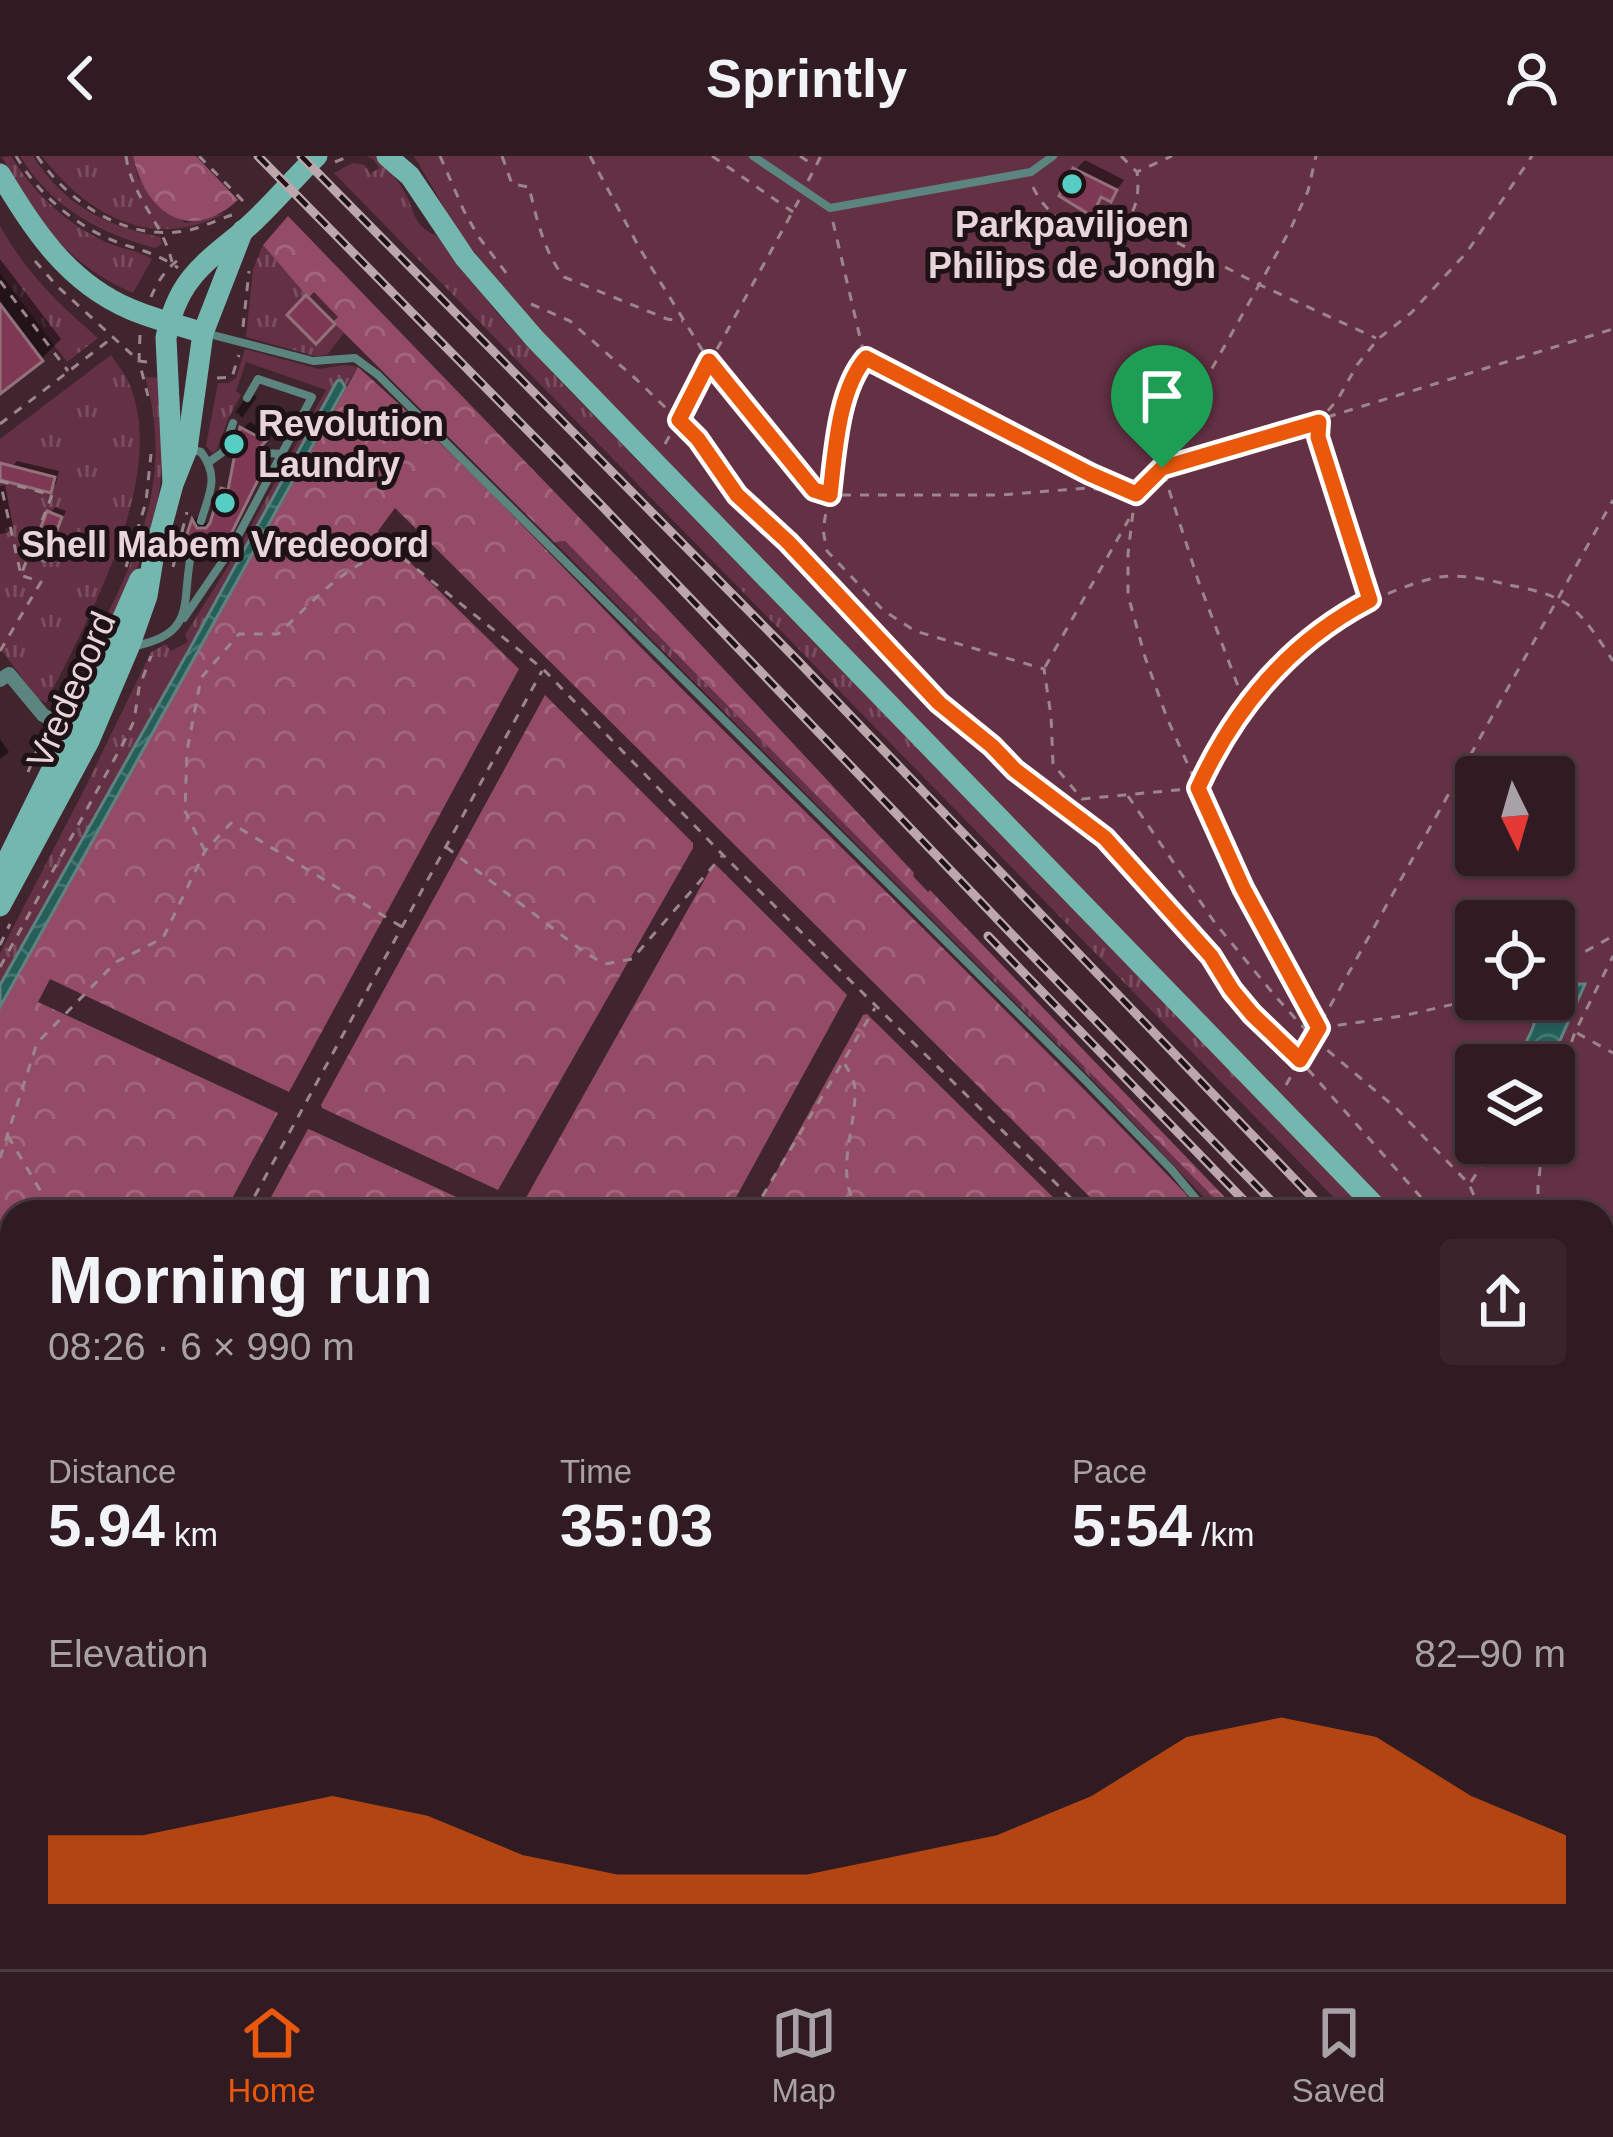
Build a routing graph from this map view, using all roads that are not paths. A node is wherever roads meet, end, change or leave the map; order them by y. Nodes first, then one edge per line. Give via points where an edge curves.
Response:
1 (317, 156) edge
2 (387, 156) edge
3 (753, 156) edge
4 (1053, 156) edge
5 (408, 166) edge
6 (0, 174) edge
7 (241, 222) junction
8 (169, 322) junction
9 (203, 332) junction
10 (248, 398) dead end
11 (233, 423) dead end
12 (169, 447) junction
13 (224, 452) junction
14 (235, 453) dead end
15 (265, 453) dead end
16 (283, 454) junction
17 (209, 462) junction
18 (201, 521) dead end
19 (193, 546) dead end
20 (179, 624) junction
21 (130, 644) junction
22 (3, 672) edge
23 (70, 731) junction
24 (0, 875) edge
25 (0, 906) edge
26 (1197, 1200) edge
27 (1370, 1200) edge

1 - 7 street
2 - 5 street
3 - 4 lane via 830,208 1030,172
5 - 27 street via 447,233 535,339
6 - 8 street via 58,260 97,290
7 - 8 street via 189,277
7 - 9 street, Vredeoord
8 - 9 street
8 - 12 street, Vredeoord
9 - 12 street, Vredeoord
9 - 26 lane via 313,361 356,358 378,375
10 - 16 lane via 258,379 311,397
11 - 13 lane
12 - 17 lane via 201,452
12 - 21 street, Vredeoord via 173,484 140,578
13 - 14 lane
13 - 17 lane
15 - 16 lane
16 - 20 lane
17 - 18 lane via 212,485
19 - 20 lane
20 - 21 lane
21 - 23 street, Vredeoord
22 - 23 street
23 - 24 street, Vredeoord
23 - 25 street, Vredeoord

